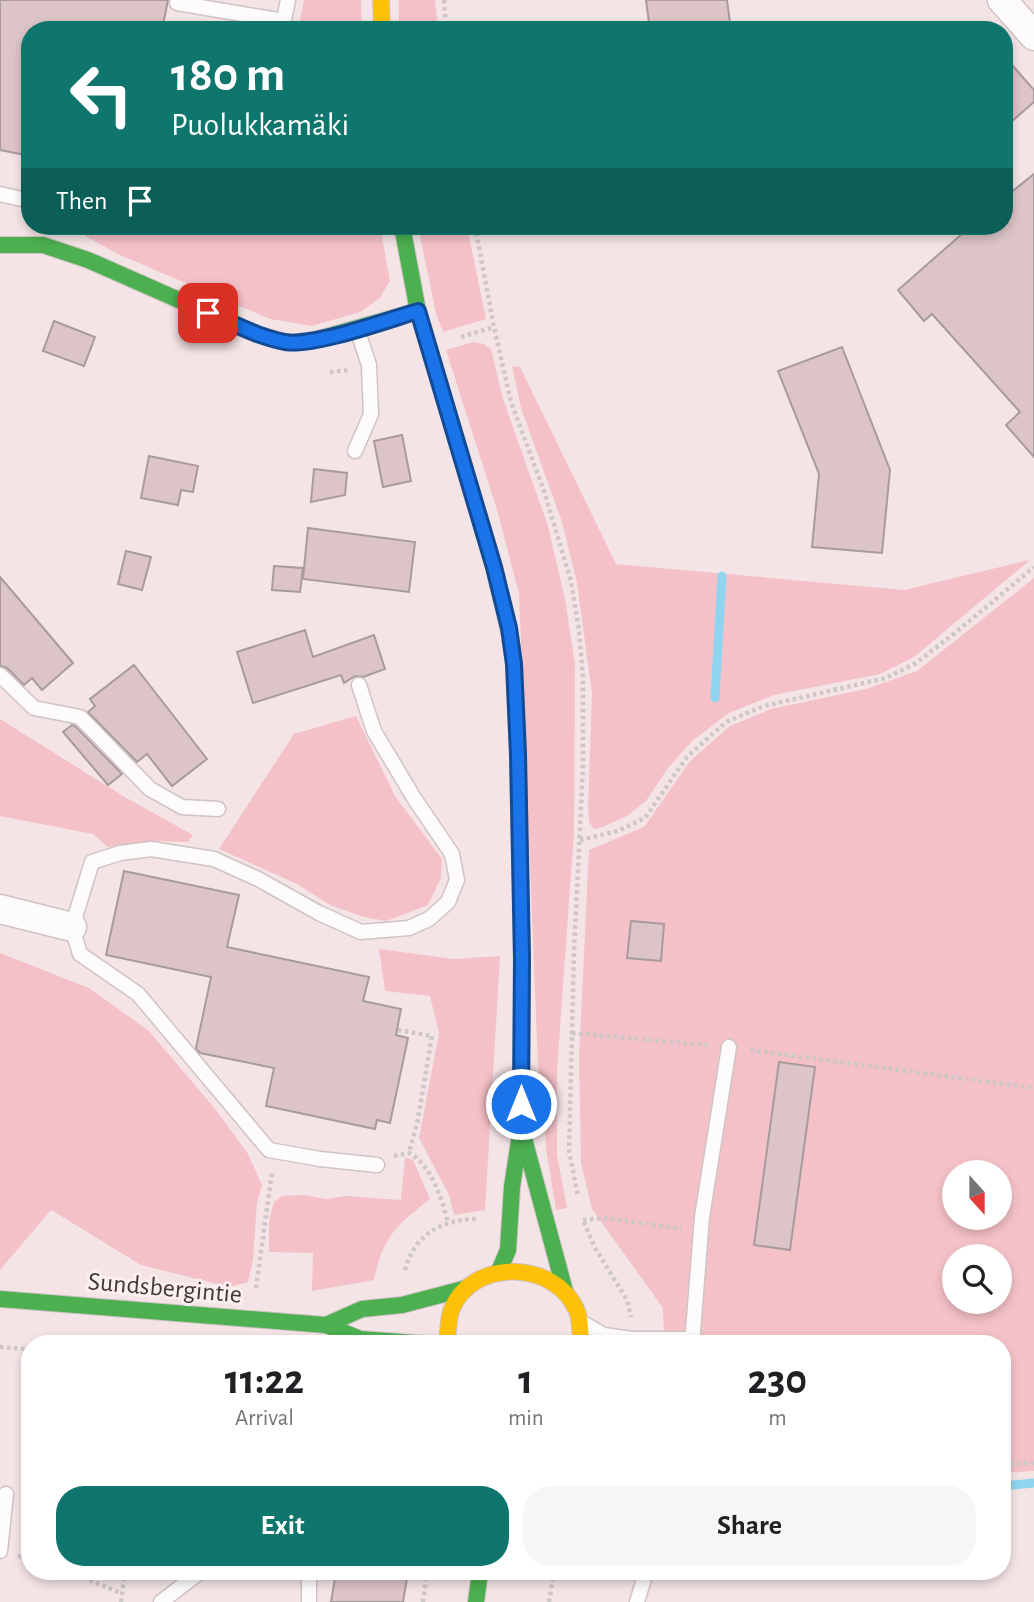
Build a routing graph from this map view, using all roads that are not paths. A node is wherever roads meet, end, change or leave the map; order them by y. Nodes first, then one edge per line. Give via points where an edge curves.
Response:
1 (288, 0) edge
2 (381, 0) edge
3 (1002, 0) edge
4 (177, 3) dead end
5 (264, 21) edge
6 (284, 21) edge
7 (382, 21) edge
8 (1034, 36) edge
9 (0, 194) edge
10 (21, 199) edge
11 (404, 235) edge
12 (0, 244) edge
13 (418, 311) junction
14 (357, 329) junction
15 (355, 452) dead end
16 (0, 675) edge
17 (359, 685) dead end
18 (218, 809) dead end
19 (0, 909) edge
20 (72, 927) junction
21 (729, 1047) road end
22 (521, 1128) junction
23 (377, 1165) road end
24 (499, 1270) junction
25 (467, 1288) junction
26 (565, 1291) junction
27 (0, 1299) edge
28 (581, 1321) junction
29 (327, 1325) junction
30 (351, 1335) edge
31 (447, 1335) edge
32 (581, 1335) edge
33 (604, 1335) edge
34 (693, 1335) edge
35 (6, 1494) dead end
36 (0, 1551) edge
37 (190, 1580) edge
38 (309, 1580) edge
39 (479, 1580) edge
40 (644, 1580) edge
41 (161, 1602) edge
42 (309, 1602) edge
43 (476, 1602) edge
44 (637, 1602) edge

1 - 6 lane
2 - 7 street
3 - 8 street
4 - 5 lane
9 - 10 lane
11 - 13 street
12 - 14 street via 43,245 88,260 256,334 288,343
13 - 14 street
13 - 22 street via 494,567 514,664 522,957
14 - 15 lane via 369,365 371,414
16 - 18 lane via 34,708 80,717 150,789 182,807
17 - 20 lane via 374,731 452,854 457,880 448,902 429,919 409,928 361,932 214,859 151,849 92,862
19 - 20 street
20 - 23 lane via 80,954 138,994 270,1150
21 - 34 lane via 702,1217
22 - 24 street via 508,1250
22 - 26 street
24 - 25 street
24 - 26 street via 523,1269 546,1276
25 - 29 street, Sundsbergintie via 402,1305 362,1309
25 - 31 street via 451,1313
26 - 28 street
27 - 29 street, Sundsbergintie
28 - 32 street
28 - 33 lane
29 - 30 street, Sundsbergintie
35 - 36 lane
37 - 41 lane
38 - 42 lane
39 - 43 street
40 - 44 lane

